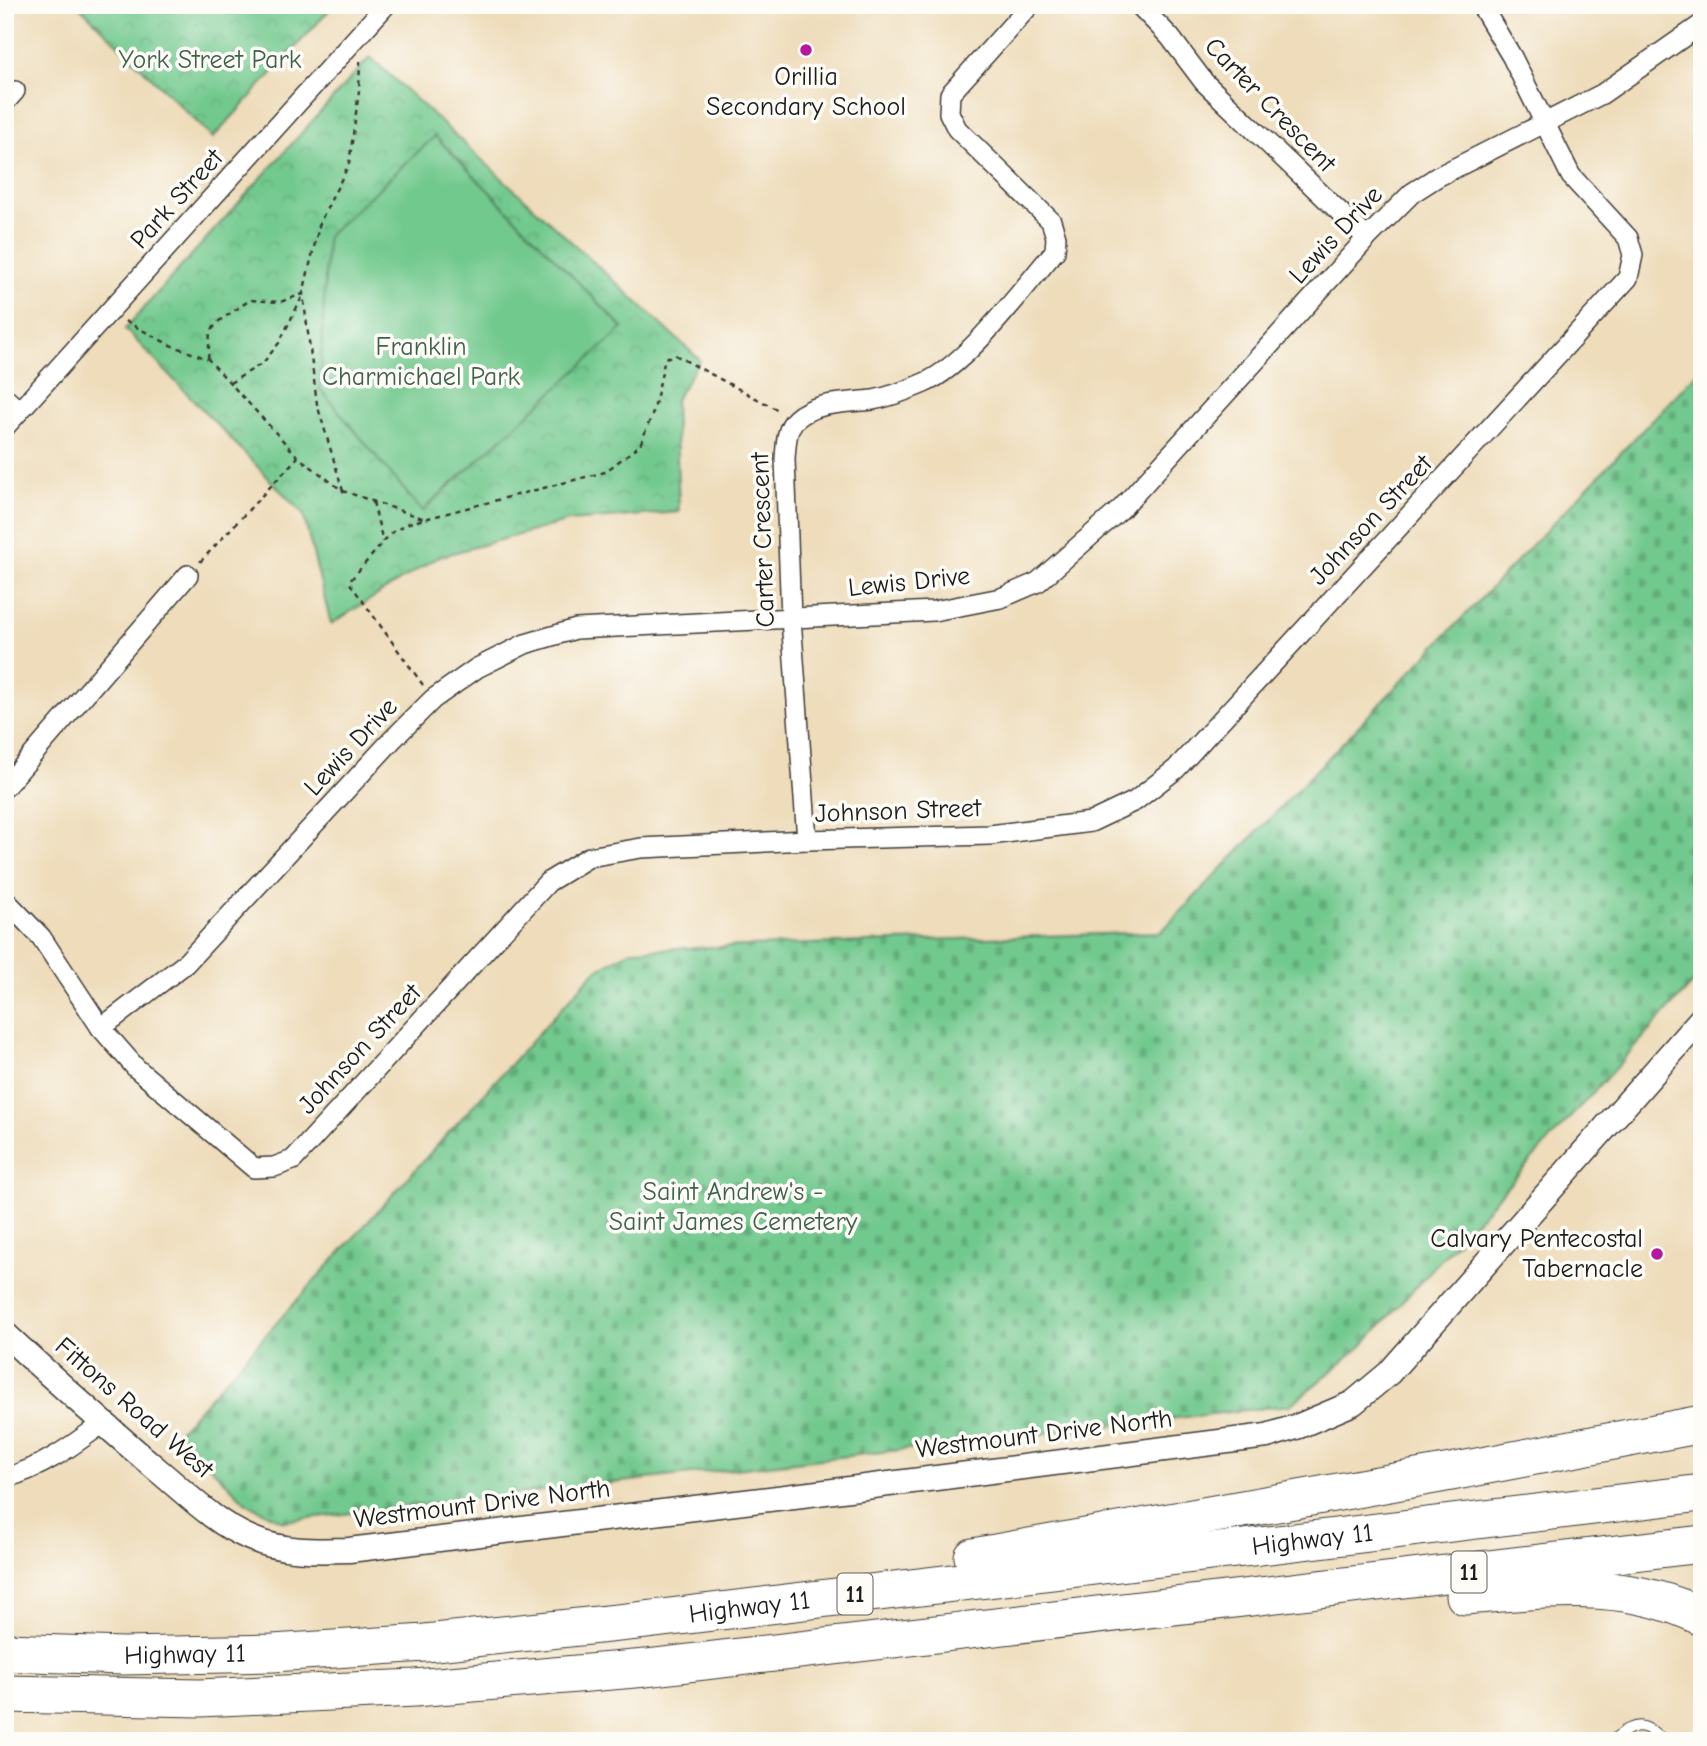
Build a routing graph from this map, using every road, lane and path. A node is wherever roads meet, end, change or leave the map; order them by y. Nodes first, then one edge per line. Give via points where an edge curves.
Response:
1 (386, 5) edge
2 (1030, 5) edge
3 (1139, 5) edge
4 (1481, 5) edge
5 (1702, 24) edge
6 (361, 33) junction
7 (1544, 124) junction
8 (1367, 239) junction
9 (303, 294) junction
10 (109, 313) junction
11 (208, 359) junction
12 (230, 383) junction
13 (12, 405) edge
14 (795, 420) junction
15 (5, 427) edge
16 (298, 457) junction
17 (343, 492) junction
18 (373, 502) junction
19 (425, 520) junction
20 (383, 542) junction
21 (188, 575) joint
22 (791, 618) junction
23 (433, 699) junction
24 (5, 787) edge
25 (807, 839) junction
26 (5, 900) edge
27 (1702, 1018) edge
28 (101, 1028) junction
29 (5, 1334) edge
30 (103, 1423) junction
31 (1702, 1424) edge
32 (5, 1478) edge
33 (1702, 1493) edge
34 (225, 1526) joint
35 (1702, 1544) edge
36 (1237, 1599) junction
37 (718, 1610) junction
38 (1702, 1617) edge
39 (5, 1652) edge
40 (5, 1694) edge
41 (1612, 1741) edge
42 (1664, 1741) edge

1 - 6 street, Park Street
2 - 14 street, Carter Crescent via 950,94 949,113 957,129 1051,220 1055,251 968,352 926,382 876,399 830,404
3 - 8 street, Carter Crescent via 1204,82
4 - 7 street, Johnson Street
5 - 7 street, Lewis Drive via 1602,94
6 - 9 path via 349,164 320,222
6 - 10 street, Park Street
7 - 8 street, Lewis Drive via 1412,193
7 - 25 street, Johnson Street via 1571,176 1628,238 1633,255 1628,278 1176,769 1135,801 1091,822 990,835
8 - 22 street, Lewis Drive via 1122,508 1038,582 1001,598 934,611
9 - 11 path via 280,302 250,300 229,314 210,332
9 - 12 path via 279,343 263,363
9 - 17 path via 317,404
10 - 11 path
10 - 13 street, Park Street
11 - 12 path
12 - 16 path
13 - 15 street, Park Street
14 - 19 path via 675,355 665,358 654,410 640,445 605,472
14 - 22 street, Carter Crescent via 785,459
16 - 17 path
16 - 21 path
17 - 18 path
18 - 19 path
18 - 20 path
19 - 20 path via 409,523
20 - 23 path via 349,582
21 - 24 street
22 - 23 street, Lewis Drive via 576,629 525,644 477,668
22 - 25 street, Carter Crescent
23 - 28 street, Lewis Drive via 185,964
25 - 28 street, Johnson Street via 641,848 589,857 548,882 293,1160 274,1167 254,1168 135,1068
26 - 28 street, Johnson Street via 41,937
27 - 34 street, Westmount Drive North via 1389,1373 1353,1403 1299,1426 1267,1436 349,1550 280,1547
29 - 30 street, Fittons Road West
30 - 32 street via 27,1472
30 - 34 street, Fittons Road West
31 - 37 highway via 813,1585
33 - 37 highway, Highway 11 / 11
35 - 36 highway, Highway 11 / 11
36 - 38 highway via 1311,1607 1572,1588 1623,1591 1678,1605
36 - 40 highway, Highway 11 / 11 via 646,1668 415,1688 200,1698
37 - 39 highway, Highway 11 / 11 via 464,1639 273,1653 122,1657
41 - 42 lane via 1642,1726

